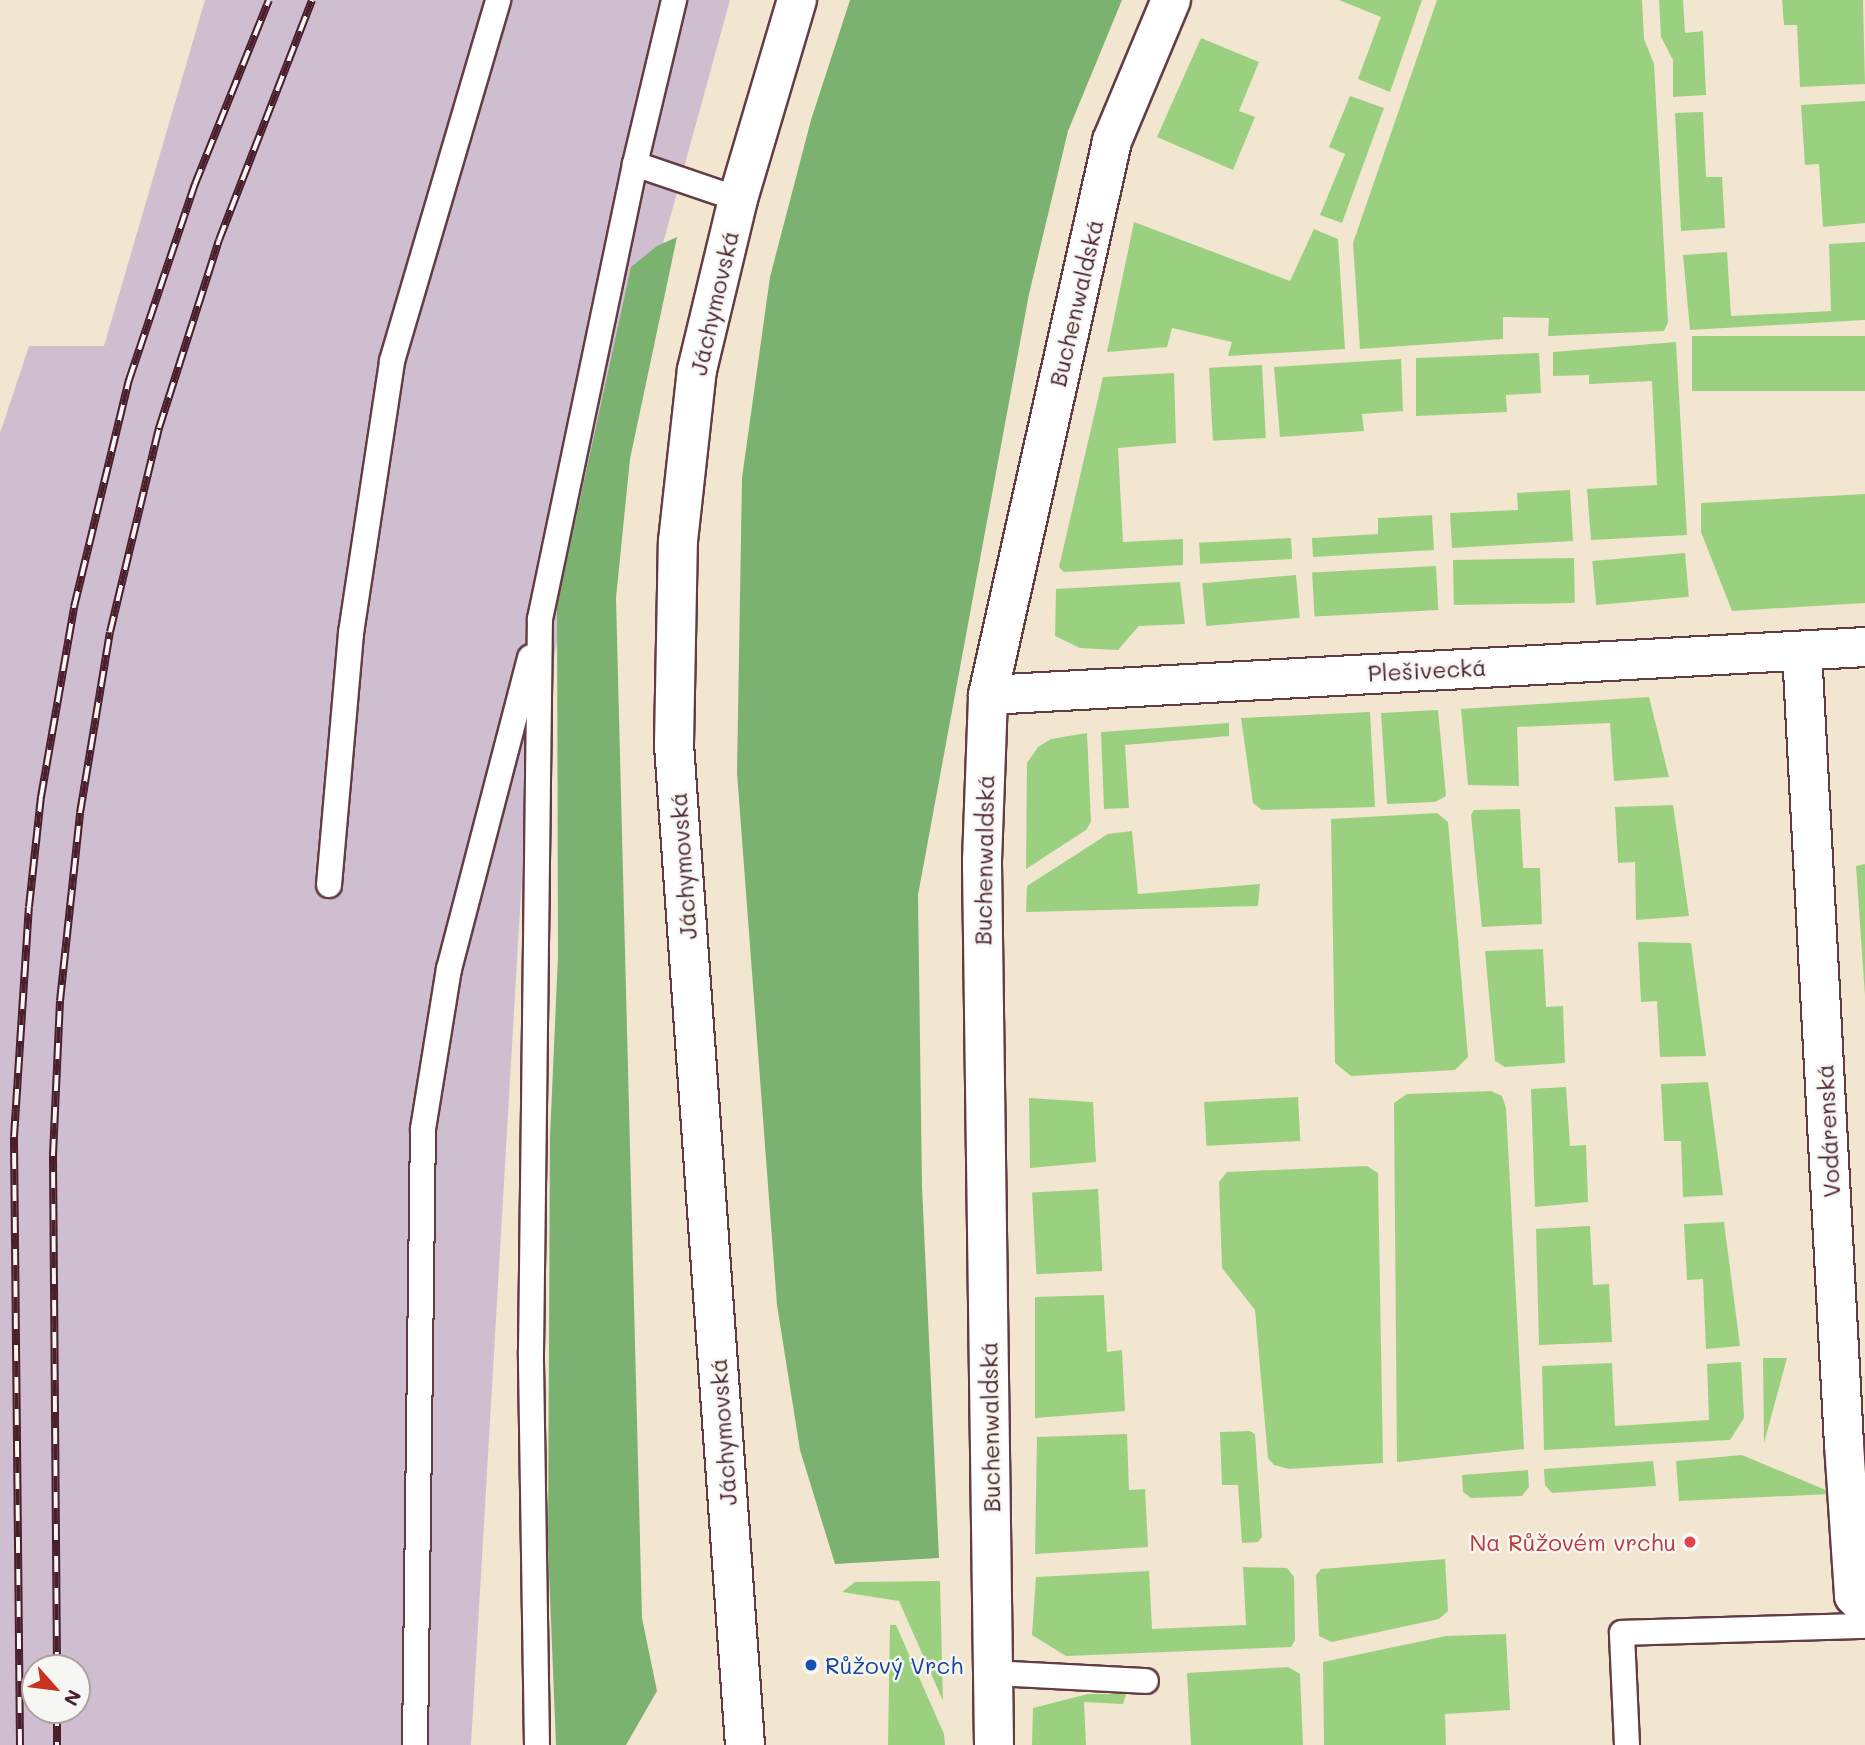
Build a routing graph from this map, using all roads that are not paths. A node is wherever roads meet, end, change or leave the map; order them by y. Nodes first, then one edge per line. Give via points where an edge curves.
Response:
1 (498, 0) edge
2 (674, 0) edge
3 (797, 0) edge
4 (1171, 0) edge
5 (635, 164) junction
6 (738, 199) junction
7 (540, 619) junction
8 (1865, 647) edge
9 (1802, 651) junction
10 (988, 695) junction
11 (329, 885) dead end
12 (1865, 1607) edge
13 (1865, 1626) edge
14 (993, 1673) junction
15 (1146, 1681) dead end
16 (415, 1745) edge
17 (537, 1745) edge
18 (745, 1745) edge
19 (994, 1745) edge
20 (1627, 1745) edge

1 - 11 lane via 392,361 351,633
2 - 5 lane
3 - 6 street, Jáchymovská
4 - 10 street, Buchenwaldská via 1112,141
5 - 6 lane
5 - 7 lane
6 - 18 street, Jáchymovská via 695,383 678,541 674,744
7 - 16 lane via 449,969 423,1129
7 - 17 lane via 531,1352
8 - 9 street, Plešivecká
9 - 10 street, Plešivecká
9 - 12 street, Vodárenská via 1854,1596
10 - 14 street, Buchenwaldská via 982,861
13 - 20 lane via 1622,1633
14 - 15 lane
14 - 19 street, Buchenwaldská

